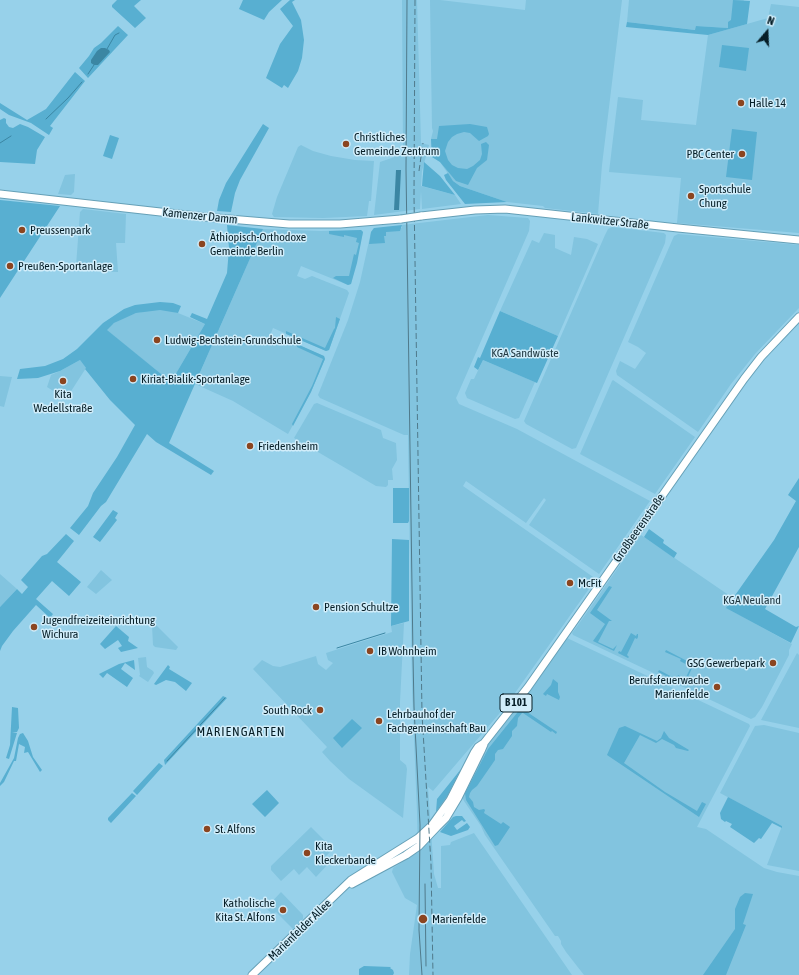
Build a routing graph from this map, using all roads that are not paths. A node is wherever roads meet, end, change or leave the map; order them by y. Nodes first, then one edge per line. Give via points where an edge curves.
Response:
1 (0, 194) edge
2 (421, 216) joint
3 (799, 240) edge
4 (799, 318) edge
5 (436, 825) joint
6 (252, 975) edge

1 - 2 main road, Kamenzer Damm, bridge via 295,225 351,224
2 - 3 main road, Lankwitzer Straße via 505,209
4 - 5 main road, Großbeerenstraße / B 101 via 761,357 744,379 528,687 472,755
5 - 6 main road, Marienfelder Allee / B 101 via 419,846 348,884

